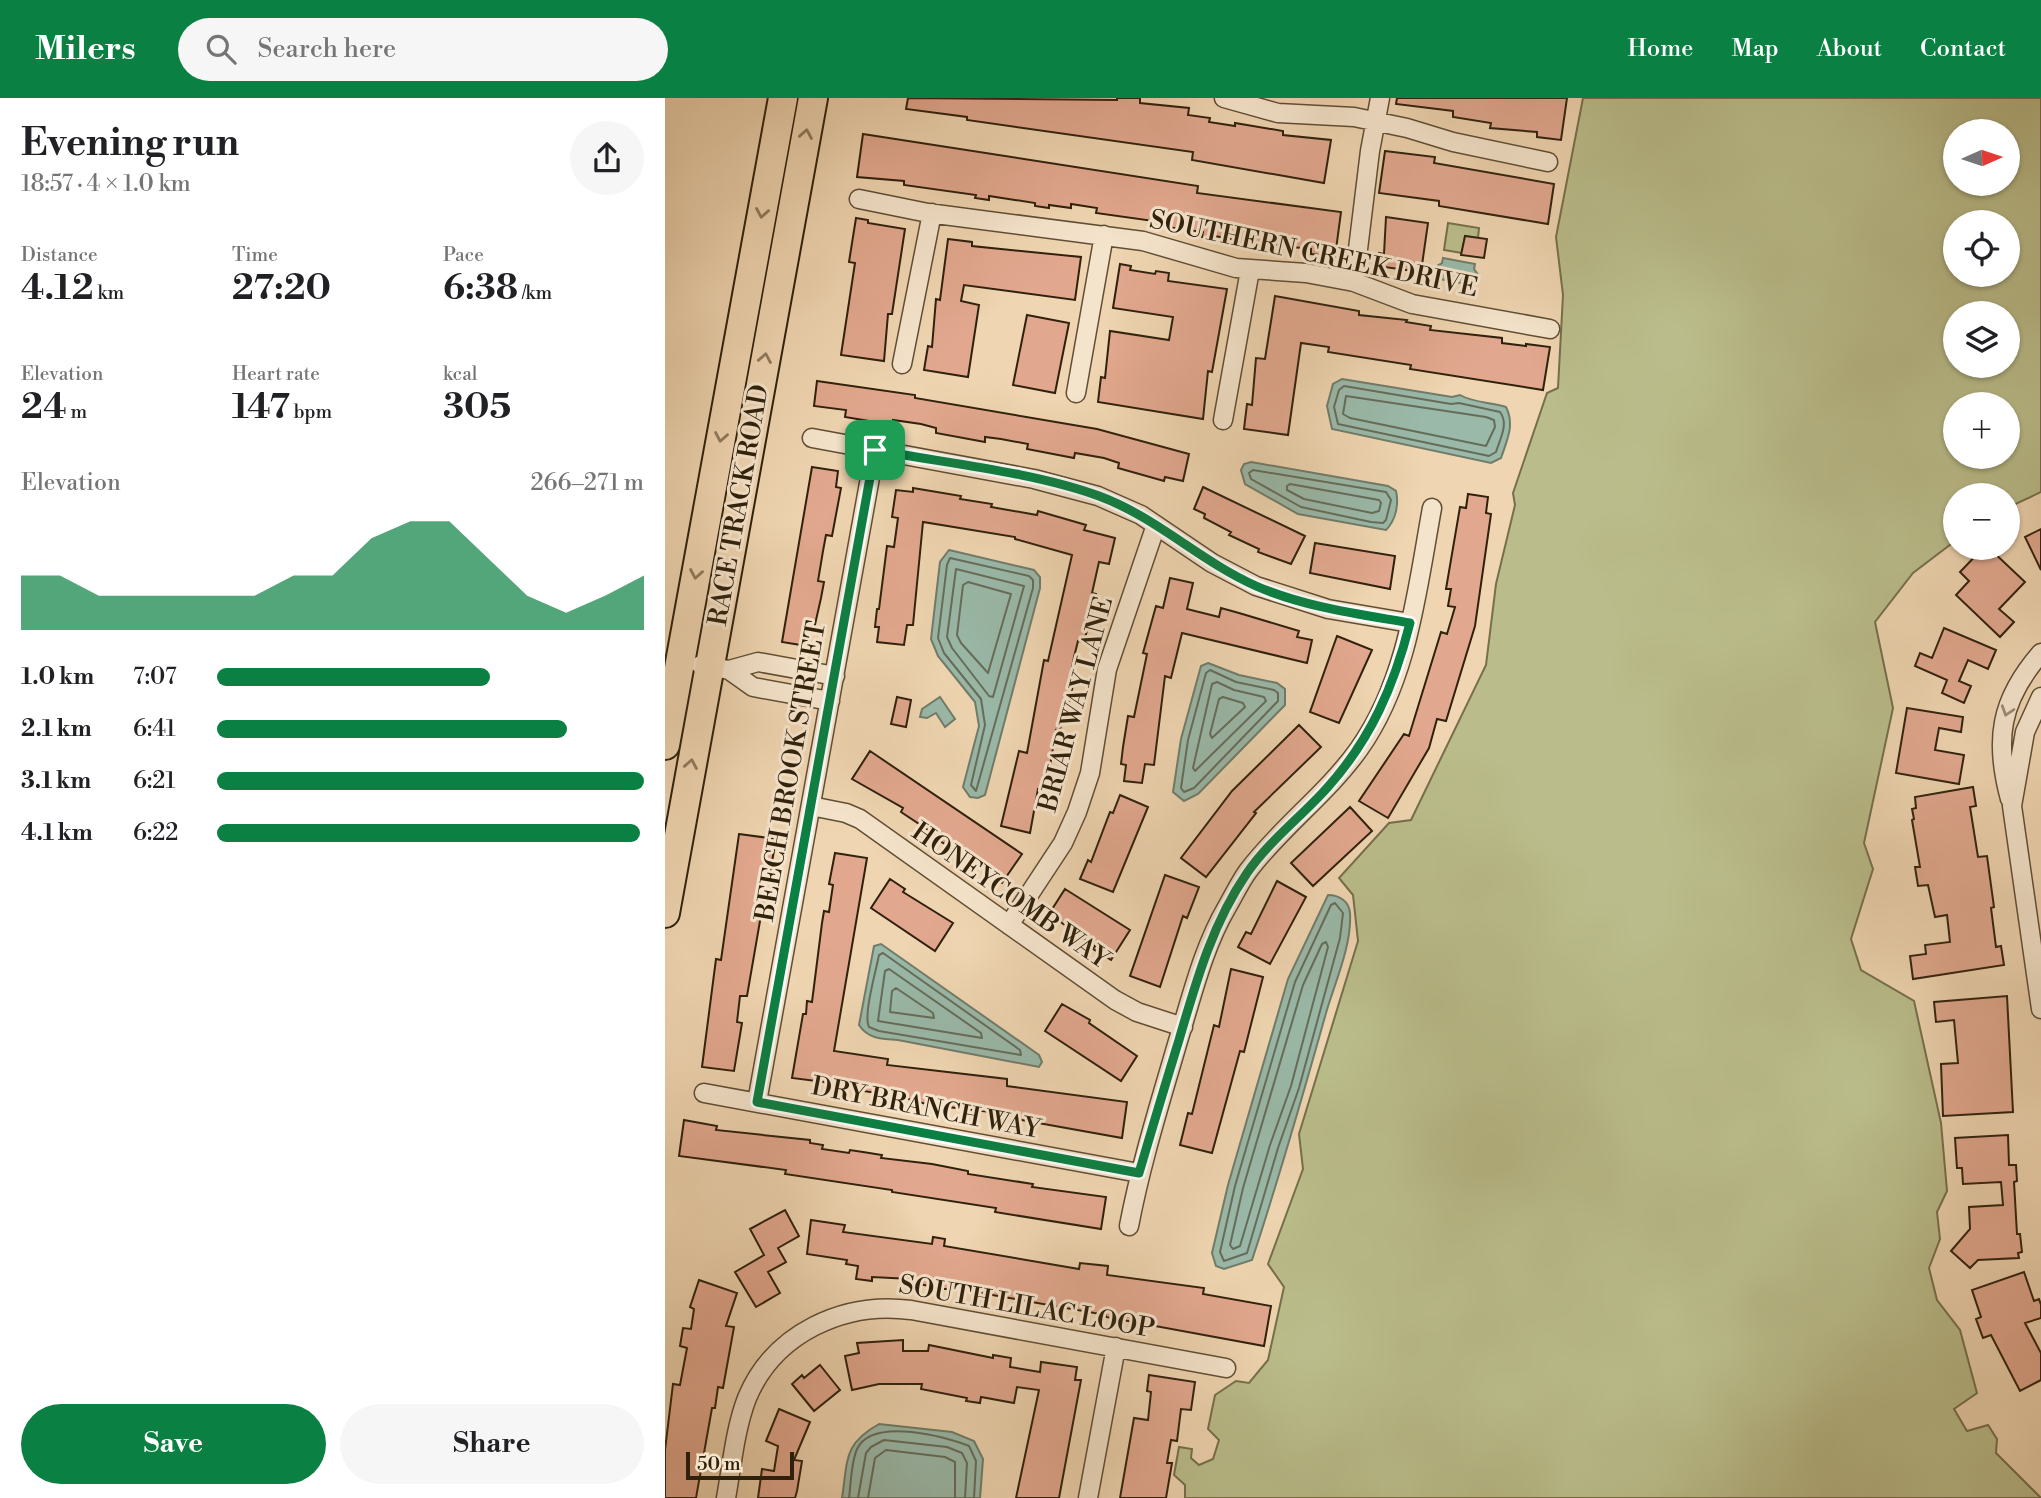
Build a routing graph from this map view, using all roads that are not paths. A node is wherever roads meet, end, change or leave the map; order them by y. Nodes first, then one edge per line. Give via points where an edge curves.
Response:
1 (783, 98) edge
2 (813, 98) edge
3 (1224, 98) edge
4 (1380, 98) edge
5 (1375, 122) junction
6 (1548, 162) dead end
7 (859, 198) dead end
8 (932, 213) junction
9 (1104, 235) junction
10 (1250, 270) junction
11 (1354, 282) junction
12 (1550, 329) dead end
13 (902, 364) dead end
14 (1076, 393) dead end
15 (1223, 420) dead end
16 (813, 438) dead end
17 (875, 450) junction
18 (1432, 508) dead end
19 (1156, 525) junction
20 (1410, 623) junction
21 (2041, 653) edge
22 (680, 662) junction
23 (719, 668) junction
24 (835, 676) junction
25 (2041, 697) edge
26 (830, 701) junction
27 (665, 745) edge
28 (811, 806) junction
29 (2012, 806) junction
30 (665, 913) edge
31 (1009, 925) junction
32 (2041, 1009) edge
33 (1183, 1027) junction
34 (704, 1093) dead end
35 (757, 1102) junction
36 (1139, 1173) junction
37 (1129, 1226) dead end
38 (1116, 1347) junction
39 (1226, 1368) dead end
40 (726, 1498) edge
41 (1088, 1498) edge

1 -> 22 main road, RACE TRACK ROAD
23 -> 2 main road, RACE TRACK ROAD
3 - 5 street via 1278,113
4 - 5 street
5 - 6 street
5 - 11 street
7 - 8 street, SOUTHERN CREEK DRIVE
8 - 9 street, SOUTHERN CREEK DRIVE
8 - 13 street
9 - 10 street, SOUTHERN CREEK DRIVE
9 - 14 street
10 - 11 street, SOUTHERN CREEK DRIVE
10 - 15 street
11 - 12 street, SOUTHERN CREEK DRIVE via 1412,304
16 - 17 street
17 - 19 street via 1098,495
17 - 24 street, BEECH BROOK STREET
18 - 20 street
19 - 20 street via 1256,586 1328,609
19 - 31 street, BRIAR WAY LANE via 1107,669 1090,773 1077,812 1063,843
20 - 33 street via 1383,707 1359,748 1327,789 1248,872 1224,911 1206,951
21 -> 29 street via 2019,683 2004,722 2001,766
22 - 23 street
22 - 27 main road, RACE TRACK ROAD
23 - 24 street via 758,662
23 - 26 street via 753,687
30 -> 23 main road, RACE TRACK ROAD
24 - 26 street, BEECH BROOK STREET
25 - 29 street via 2025,732
26 - 28 street, BEECH BROOK STREET
28 - 31 street, HONEYCOMB WAY via 860,819
28 - 35 street, BEECH BROOK STREET
29 - 32 street
31 - 33 street, HONEYCOMB WAY via 1115,1000
33 - 36 street
34 - 35 street, DRY BRANCH WAY
35 - 36 street, DRY BRANCH WAY
36 - 37 street
38 - 39 street, SOUTH LILAC LOOP
38 - 40 street, SOUTH LILAC LOOP via 897,1308 853,1311 830,1318 790,1341 760,1375 740,1418
38 - 41 street

